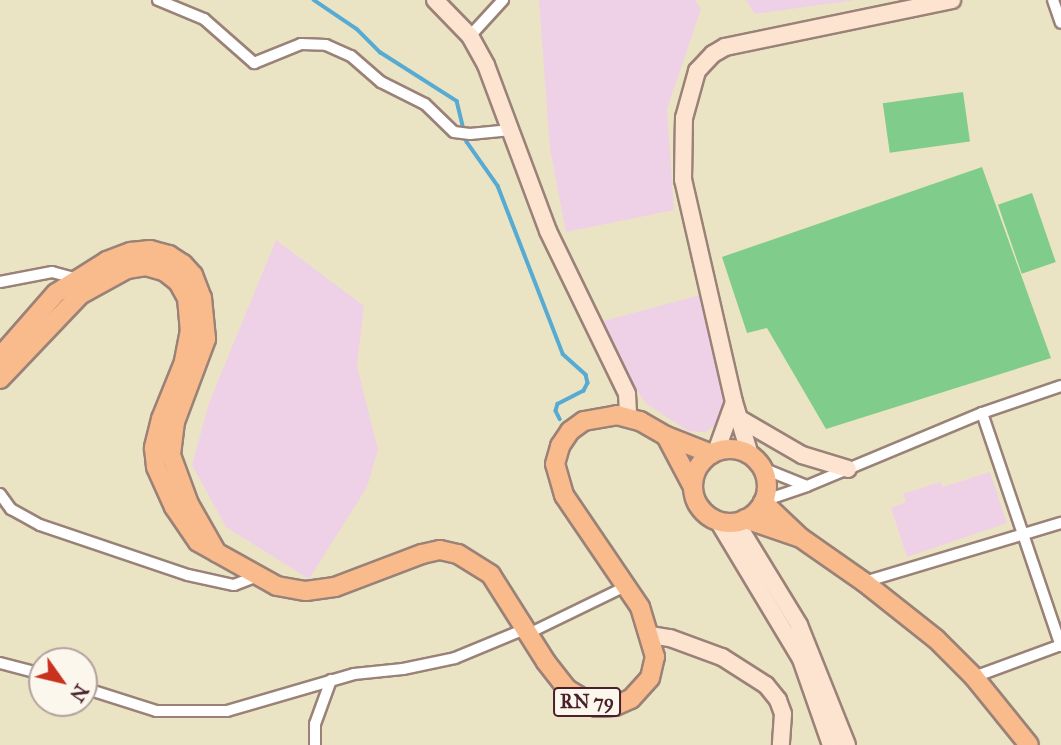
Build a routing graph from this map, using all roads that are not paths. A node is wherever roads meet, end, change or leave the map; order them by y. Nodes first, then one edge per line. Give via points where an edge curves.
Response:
1 (158, 0) edge
2 (435, 0) edge
3 (503, 0) edge
4 (951, 0) edge
5 (1053, 0) edge
6 (1061, 23) edge
7 (470, 36) junction
8 (511, 130) junction
9 (75, 278) junction
10 (0, 282) edge
11 (0, 357) edge
12 (0, 379) edge
13 (1061, 386) edge
14 (734, 402) junction
15 (982, 413) junction
16 (628, 416) junction
17 (740, 419) junction
18 (666, 436) junction
19 (714, 453) junction
20 (756, 462) junction
21 (848, 469) junction
22 (693, 486) junction
23 (807, 486) junction
24 (0, 495) edge
25 (763, 502) junction
26 (718, 521) junction
27 (741, 521) junction
28 (1061, 523) edge
29 (1025, 534) junction
30 (801, 537) junction
31 (217, 553) junction
32 (257, 576) junction
33 (864, 582) junction
34 (627, 585) junction
35 (527, 631) junction
36 (650, 635) junction
37 (1061, 645) edge
38 (0, 663) edge
39 (28, 670) edge
40 (974, 677) junction
41 (331, 680) junction
42 (98, 692) edge
43 (315, 745) edge
44 (782, 745) edge
45 (831, 745) edge
46 (847, 745) edge
47 (1029, 745) edge

1 - 8 street via 204,19 254,63 301,44 326,45 351,56 381,82 425,104 454,132
2 - 7 main road
3 - 7 street
4 - 14 main road via 725,47 697,71 684,118 683,180
5 - 6 street
7 - 8 main road via 494,81
8 - 16 main road via 548,231 626,394
9 - 10 street via 52,272
9 - 11 main road
9 - 31 main road via 131,251 150,250 169,255 193,275 202,298 206,339 175,422 171,455 189,504
12 - 31 main road, RN 79 via 80,295 127,269 146,266 164,271 178,282 187,298 190,330 184,362 161,419 154,448 156,467 187,528 198,542
13 - 15 street
14 - 17 main road
14 - 19 main road
15 - 21 street
15 - 29 street
16 - 18 main road
16 - 34 main road, RN 79 via 584,421 570,431 555,464 564,495
17 - 20 main road
17 - 21 main road via 802,454
18 - 19 main road
18 - 22 main road
19 - 20 main road via 733,449
19 - 22 main road via 702,462
20 - 23 street
20 - 25 main road via 766,485
21 - 23 street
22 - 26 main road via 700,508
23 - 25 street
24 - 32 street via 10,509 40,525 188,575 234,584
25 - 27 main road
25 - 30 main road
26 - 27 main road
26 - 45 main road via 801,659
27 - 30 main road
27 - 46 main road via 799,625
28 - 29 street
29 - 33 street
29 - 37 street
30 - 33 main road
31 - 32 main road, RN 79
32 - 35 main road, RN 79 via 292,590 335,587 440,550 458,554 491,575
33 - 40 main road via 936,639
34 - 35 street
34 - 36 main road, RN 79
35 - 36 main road, RN 79 via 567,689 597,707 615,706 643,688 654,667
35 - 41 street via 455,658
36 - 44 main road via 722,657 766,685 783,714
37 - 40 street
38 - 39 street
40 - 47 main road
41 - 42 street via 227,711 189,714 156,711
41 - 43 street via 315,724

